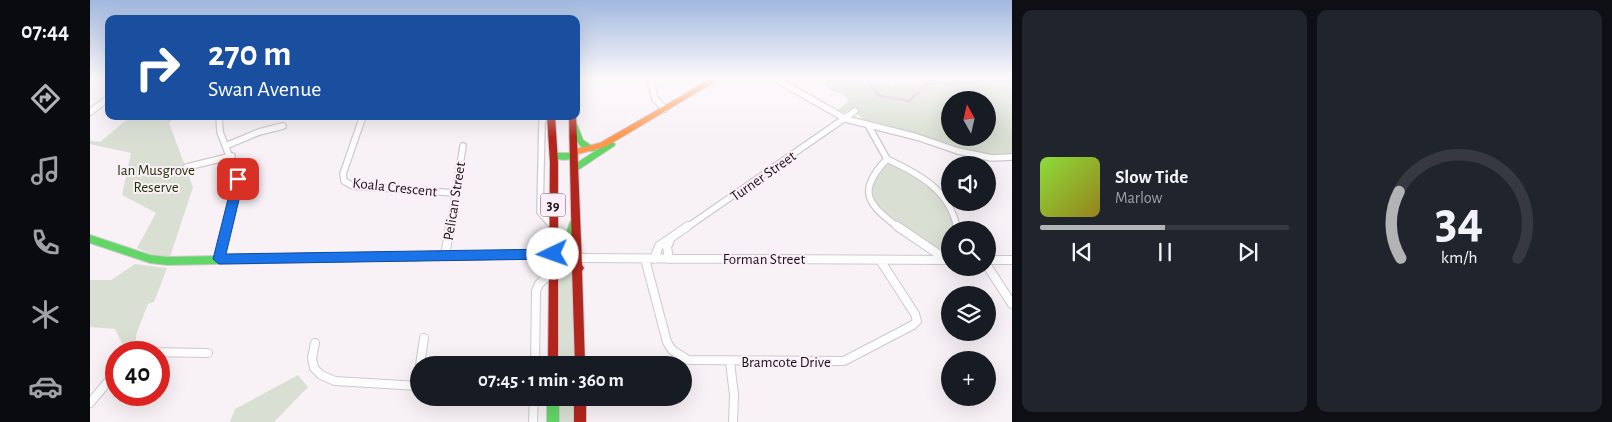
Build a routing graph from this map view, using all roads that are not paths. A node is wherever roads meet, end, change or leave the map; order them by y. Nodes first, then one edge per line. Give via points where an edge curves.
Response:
1 (655, 98) edge
2 (684, 98) edge
3 (809, 98) edge
4 (105, 101) edge
5 (665, 109) junction
6 (855, 111) dead end
7 (90, 112) edge
8 (846, 118) junction
9 (219, 120) edge
10 (362, 120) edge
11 (543, 120) edge
12 (551, 120) edge
13 (573, 120) edge
14 (868, 125) junction
15 (283, 126) dead end
16 (574, 126) junction
17 (228, 145) junction
18 (463, 146) dead end
19 (594, 152) junction
20 (553, 154) junction
21 (574, 154) junction
22 (232, 156) junction
23 (1012, 157) edge
24 (888, 158) junction
25 (187, 167) dead end
26 (575, 168) junction
27 (456, 193) junction
28 (576, 208) junction
29 (957, 221) edge
30 (553, 227) junction
31 (90, 239) edge
32 (671, 239) junction
33 (553, 254) junction
34 (539, 255) junction
35 (941, 255) edge
36 (446, 256) junction
37 (578, 258) junction
38 (219, 259) junction
39 (645, 259) junction
40 (654, 259) junction
41 (669, 259) junction
42 (880, 260) junction
43 (941, 260) edge
44 (996, 260) edge
45 (1012, 260) edge
46 (578, 268) junction
47 (552, 272) junction
48 (994, 276) edge
49 (1012, 304) edge
50 (424, 338) dead end
51 (315, 343) dead end
52 (170, 352) edge
53 (208, 353) dead end
54 (421, 356) edge
55 (535, 356) edge
56 (553, 356) edge
57 (580, 356) edge
58 (730, 362) junction
59 (105, 385) edge
60 (410, 386) edge
61 (90, 403) edge
62 (534, 406) edge
63 (553, 406) edge
64 (580, 406) edge
65 (533, 422) edge
66 (553, 422) edge
67 (580, 422) edge
68 (733, 422) edge

1 - 5 street
2 - 5 street
3 - 8 street
4 - 7 street
5 - 19 street
6 - 8 street, Turner Street
8 - 14 street
8 - 32 street, Turner Street
9 - 17 street
10 - 27 street, Koala Crescent via 343,174 344,181 352,186
11 - 30 street via 540,212
12 - 20 street, 39
13 - 16 street, 39
14 - 23 street via 958,151 992,158
14 - 24 street
15 - 17 street
16 - 19 street via 580,142
16 - 21 street, 39
17 - 22 street
18 - 27 street, Pelican Street
19 - 21 street
19 - 26 street
20 - 21 street
20 - 30 street, 39
21 - 26 street, 39
22 - 25 street
22 - 38 street via 238,179
24 - 29 street via 919,173 933,184
24 - 35 street via 871,176 872,200 894,226
26 - 28 street, 39
27 - 36 street, Pelican Street
28 - 33 street via 569,241 565,249
28 - 37 street, 39
30 - 33 street, 39
31 - 38 street via 150,259
32 - 40 street, Turner Street via 659,246
32 - 41 street via 667,247
33 - 34 street
33 - 46 street via 564,256
33 - 47 street, 39
34 - 36 street
34 - 47 street via 546,260
36 - 38 street
37 - 39 street, Forman Street
37 - 46 street, 39
39 - 40 street, Forman Street
39 - 58 street, Bramcote Drive via 663,334 672,350 688,360
40 - 41 street, Forman Street
41 - 42 street, Forman Street
42 - 43 street, Forman Street
42 - 58 street, Bramcote Drive via 915,314 913,325 844,361
44 - 45 street
46 - 57 street, 39
47 - 55 street via 536,291
47 - 56 street, 39
48 - 49 street
50 - 54 street
51 - 60 street via 311,361 314,370 323,378 335,382
52 - 53 street
58 - 68 street
59 - 61 street
62 - 65 street
63 - 66 street
64 - 67 street

